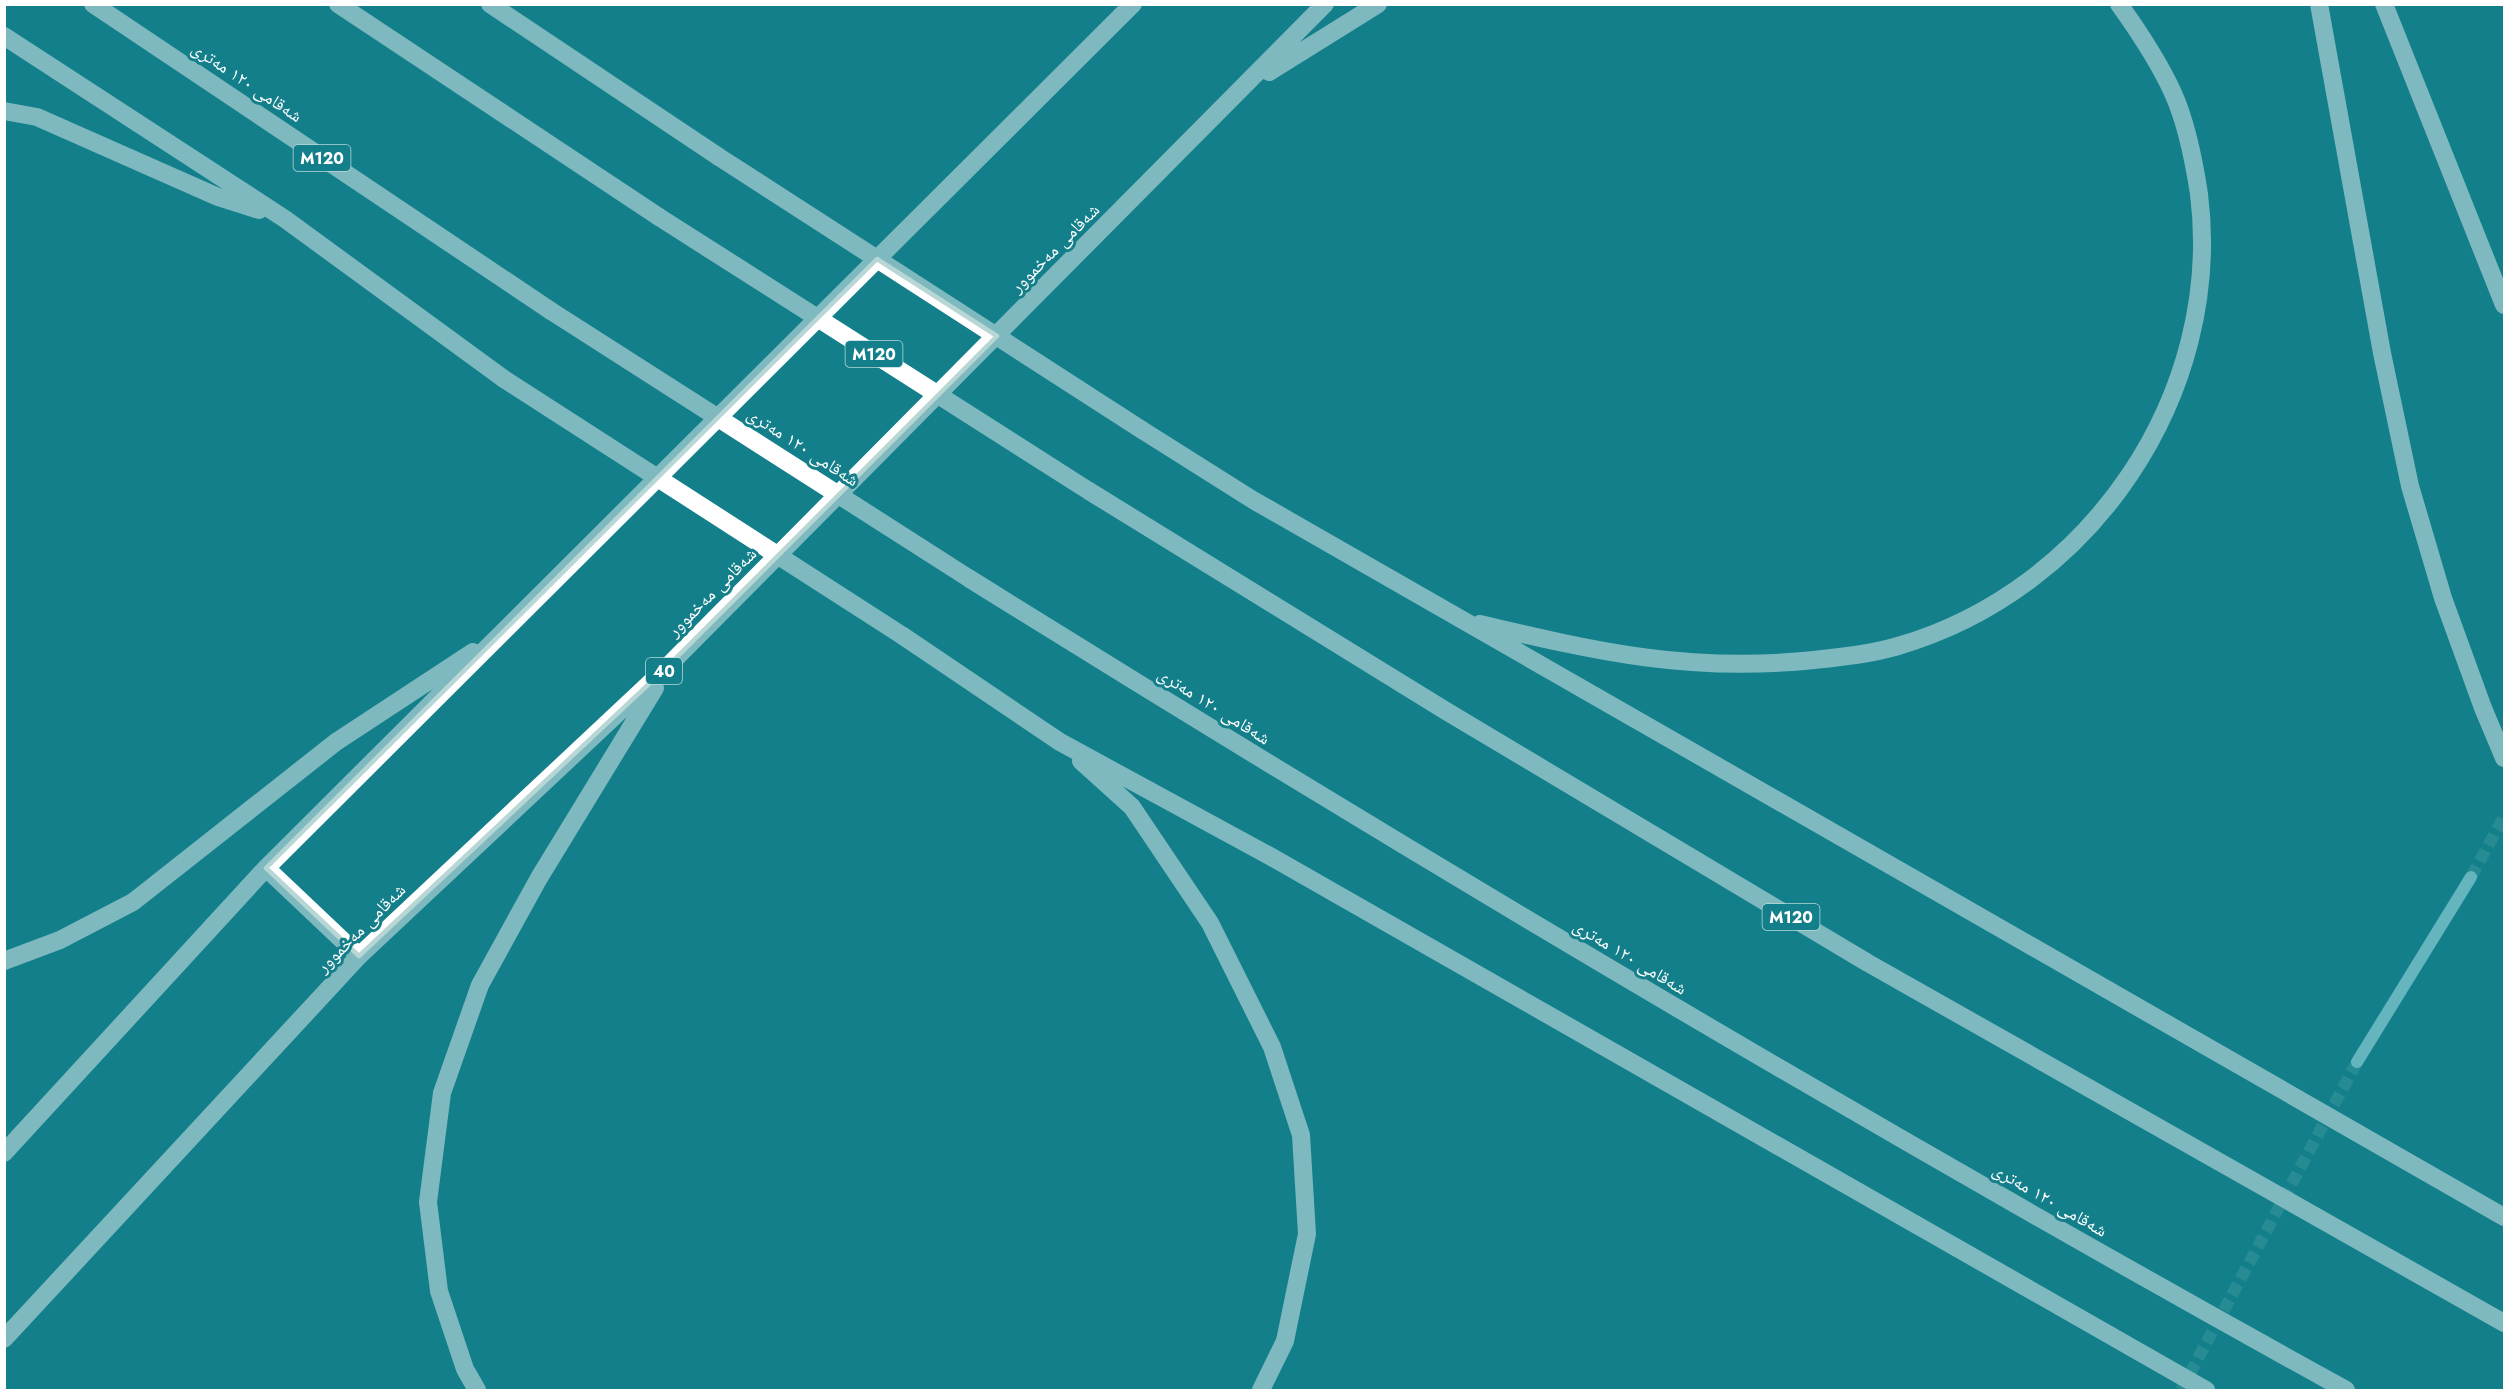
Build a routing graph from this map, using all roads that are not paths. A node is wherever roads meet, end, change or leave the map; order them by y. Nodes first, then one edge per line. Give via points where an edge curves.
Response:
1 (93, 4) edge
2 (338, 4) edge
3 (490, 4) edge
4 (1133, 4) edge
5 (1325, 4) edge
6 (1378, 4) edge
7 (2119, 4) edge
8 (2319, 4) edge
9 (2384, 4) edge
10 (4, 36) edge
11 (1245, 87) junction
12 (4, 111) edge
13 (285, 219) junction
14 (2505, 305) edge
15 (1459, 619) junction
16 (502, 633) junction
17 (667, 667) junction
18 (1060, 742) junction
19 (2505, 758) edge
20 (266, 868) junction
21 (2470, 877) tunnel mouth
22 (359, 956) junction
23 (4, 961) edge
24 (2356, 1062) tunnel mouth
25 (4, 1153) edge
26 (2505, 1217) edge
27 (2505, 1323) edge
28 (4, 1338) edge
29 (477, 1390) edge
30 (1261, 1390) edge
31 (2206, 1390) edge
32 (2346, 1390) edge

1 - 32 highway, شەقامی ١٢٠ مەتری / M120, bridge via 551,311 1264,762 1651,995
2 - 27 highway, M120, bridge via 659,217 1089,491 1446,711 1868,963
3 - 15 highway, bridge via 719,157 1252,500
4 - 16 highway
5 - 11 highway, شەقامی مەخموور / 40
6 - 11 highway
7 - 15 highway via 2174,95 2195,165 2202,216 2202,268 2195,319 2164,416 2139,464 2074,544 2001,600 1945,630 1847,657 1743,666 1688,664 1589,650
8 - 19 highway via 2410,486 2443,598
9 - 14 highway
10 - 13 highway
11 - 17 highway, شەقامی مەخموور / 40
12 - 13 highway via 37,117 218,196
13 - 18 highway, bridge via 504,379
15 - 26 highway
16 - 20 highway
16 - 23 highway via 336,741 133,902 60,940
17 - 22 highway, شەقامی مەخموور / 40
17 - 29 highway via 539,878 480,985 442,1093 428,1202 439,1291 465,1369
18 - 30 highway via 1132,807 1210,922 1272,1047 1300,1135 1307,1234 1285,1341
18 - 31 highway via 1268,855
20 - 22 highway
20 - 25 highway
21 - 24 street
22 - 28 highway, شەقامی مەخموور / 40

